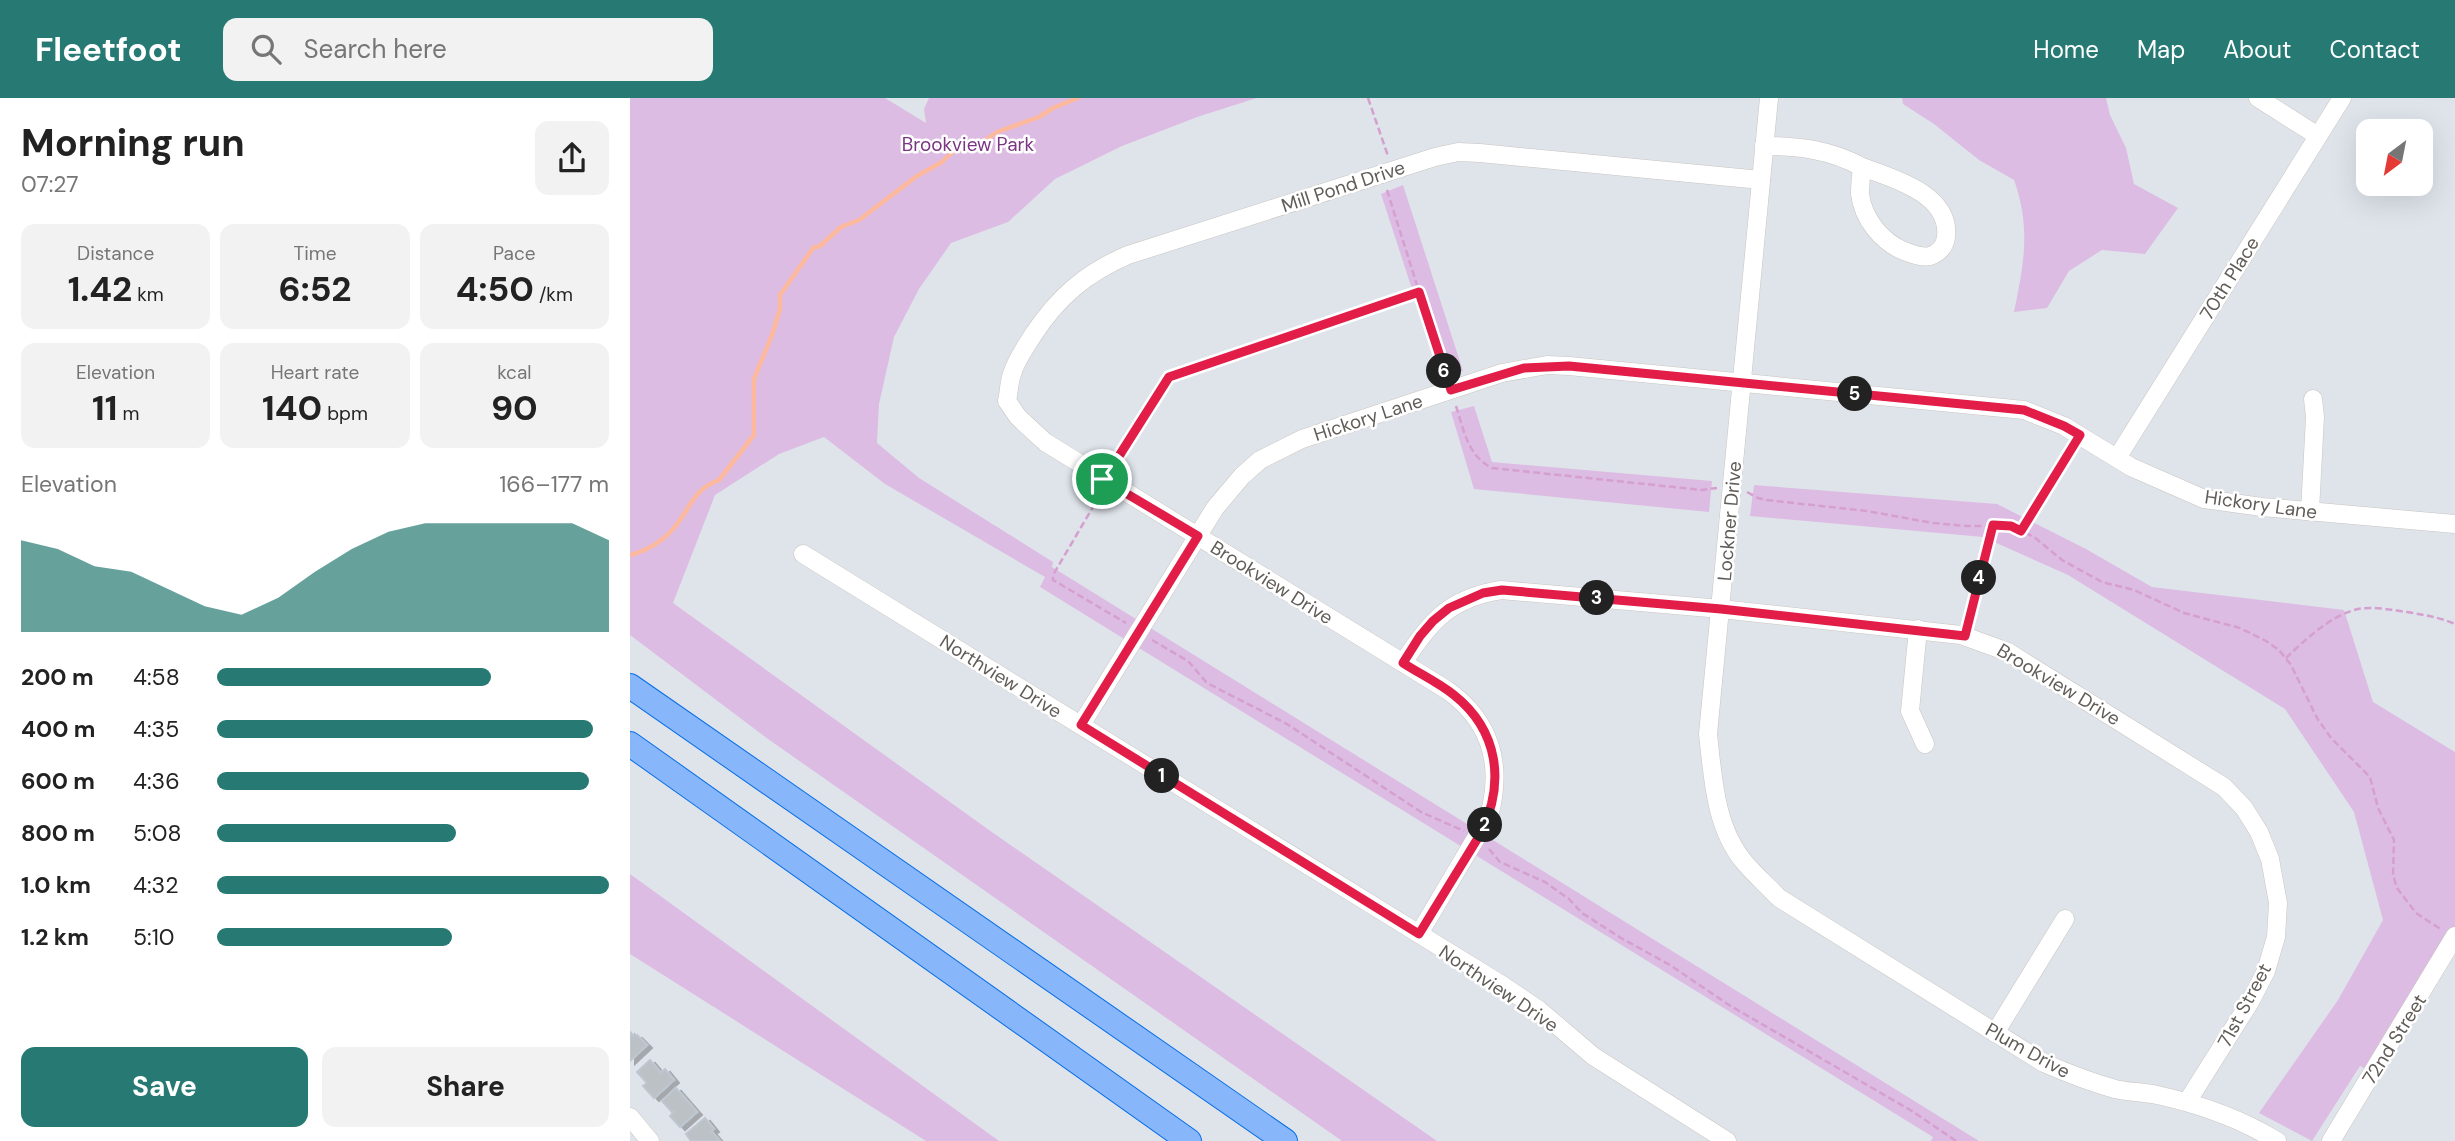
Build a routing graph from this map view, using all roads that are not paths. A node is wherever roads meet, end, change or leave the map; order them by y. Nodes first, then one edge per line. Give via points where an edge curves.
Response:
1 (1769, 98) edge
2 (2258, 98) edge
3 (2342, 98) edge
4 (2318, 136) junction
5 (1765, 146) junction
6 (1862, 167) junction
7 (1761, 180) junction
8 (1742, 383) junction
9 (2313, 399) dead end
10 (1007, 401) joint
11 (2117, 458) junction
12 (2310, 511) junction
13 (2455, 524) edge
14 (1198, 536) junction
15 (803, 554) dead end
16 (1721, 609) junction
17 (1918, 629) junction
18 (1403, 663) junction
19 (630, 686) edge
20 (1081, 725) junction
21 (630, 744) edge
22 (1925, 744) dead end
23 (2270, 859) joint
24 (1801, 911) joint
25 (2065, 919) dead end
26 (2449, 933) edge
27 (1419, 934) junction
28 (1995, 1033) junction
29 (2187, 1102) junction
30 (630, 1117) edge
31 (650, 1141) edge
32 (1189, 1141) edge
33 (1285, 1141) edge
34 (1727, 1141) edge
35 (2277, 1141) edge
36 (2331, 1141) edge

1 - 5 street, Lockner Drive
2 - 4 street
3 - 4 street, 70th Place
4 - 11 street, 70th Place
5 - 6 street via 1828,152
5 - 7 street, Lockner Drive
6 - 6 street via 1863,207 1883,237 1915,255 1928,257 1941,250 1947,235 1944,218 1933,201
7 - 8 street, Lockner Drive
7 - 10 street, Mill Pond Drive via 1458,152 1402,166 1106,264 1068,291 1051,310 1019,358
8 - 11 street, Hickory Lane via 2024,410 2064,426
8 - 14 street, Hickory Lane via 1546,365 1502,373 1302,439 1260,460 1226,492
8 - 16 street, Lockner Drive
9 - 12 street
10 - 14 street, Brookview Drive via 1045,442
11 - 12 street, Hickory Lane via 2204,499
12 - 13 street, Hickory Lane
14 - 18 street, Brookview Drive
14 - 20 street, Hickory Lane
15 - 20 street, Northview Drive
16 - 17 street, Brookview Drive
16 - 18 street, Brookview Drive via 1519,591 1483,593 1449,608 1433,621
16 - 24 street, Lockner Drive via 1708,734 1714,790 1728,836 1744,862 1779,898
17 - 22 street via 1910,711
17 - 23 street, Brookview Drive via 1965,636 2008,652 2224,788 2244,808
18 - 27 street, Brookview Drive via 1468,708 1489,740 1494,760 1489,816
19 - 33 highway
20 - 27 street, Northview Drive
21 - 32 highway
23 - 29 street, 71st Street via 2278,902 2276,937 2266,971
24 - 28 street, Plum Drive
25 - 28 street
26 - 36 street, 72nd Street
27 - 34 street, Northview Drive via 1539,1010 1628,1080
28 - 29 street, Plum Drive via 2073,1076 2118,1090
29 - 35 street, Plum Drive
30 - 31 street

